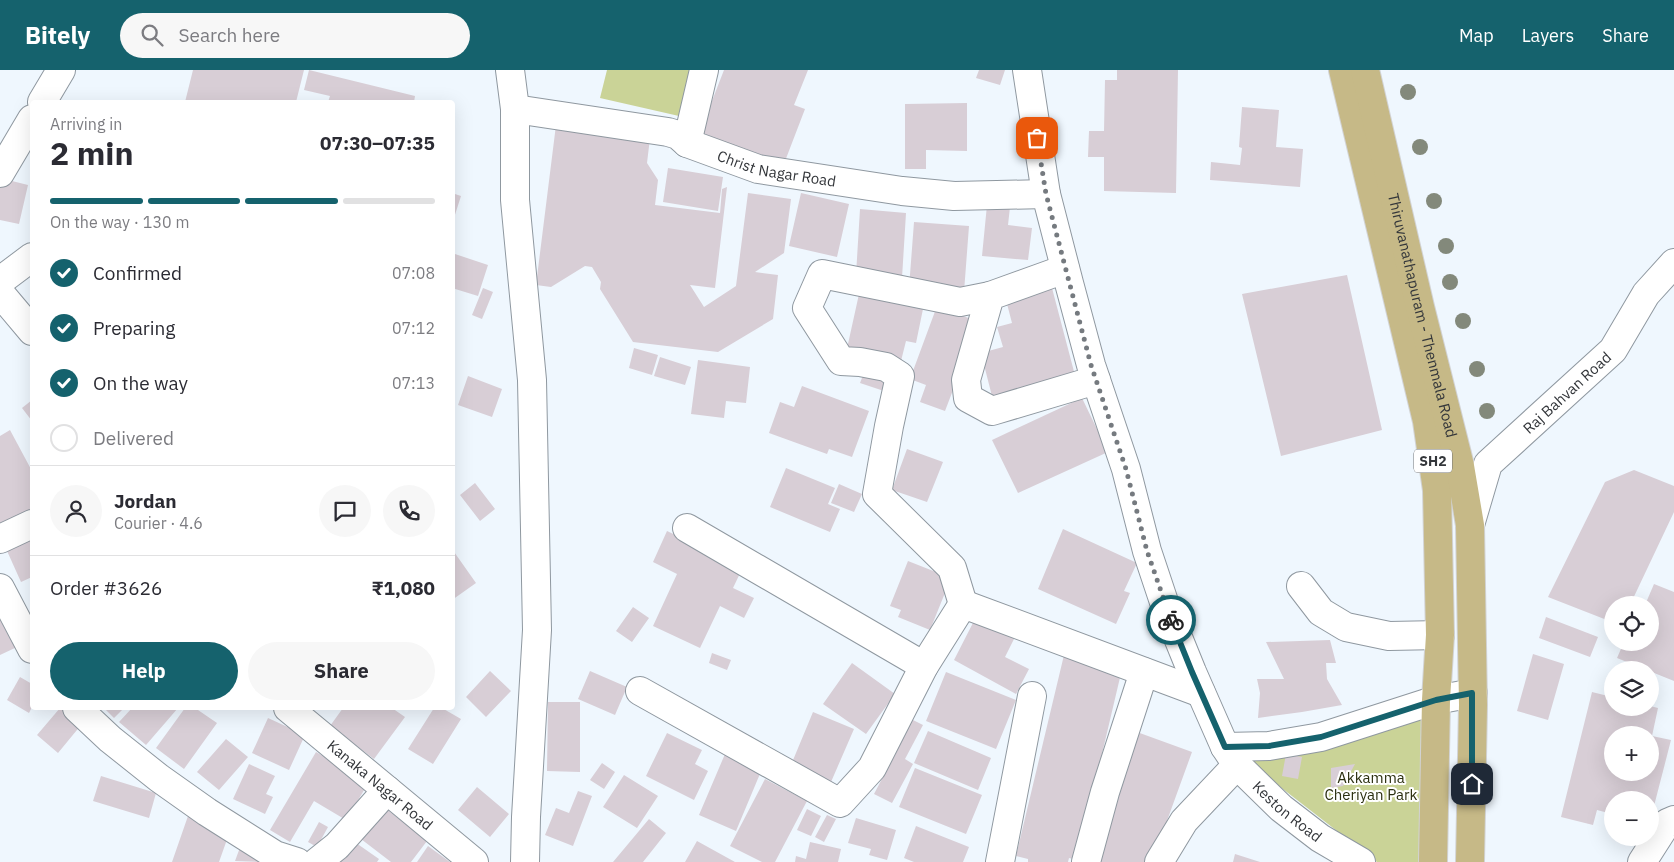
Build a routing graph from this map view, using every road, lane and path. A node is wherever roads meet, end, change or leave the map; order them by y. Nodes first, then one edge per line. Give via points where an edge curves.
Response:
1 (62, 70) edge
2 (510, 70) edge
3 (704, 70) edge
4 (1027, 70) edge
5 (1343, 70) edge
6 (1365, 70) edge
7 (43, 100) edge
8 (515, 109) junction
9 (30, 122) edge
10 (687, 143) junction
11 (0, 173) edge
12 (1046, 194) junction
13 (30, 258) edge
14 (1674, 263) edge
15 (1065, 269) junction
16 (0, 281) edge
17 (0, 293) edge
18 (990, 296) junction
19 (30, 328) edge
20 (1096, 380) junction
21 (30, 525) edge
22 (1470, 525) junction
23 (687, 528) dead end
24 (0, 539) edge
25 (1300, 586) dead end
26 (0, 588) edge
27 (963, 604) junction
28 (1440, 635) junction
29 (30, 645) edge
30 (924, 666) junction
31 (1144, 672) junction
32 (640, 690) dead end
33 (1201, 693) junction
34 (1472, 693) junction
35 (1032, 696) dead end
36 (1436, 700) junction
37 (79, 710) edge
38 (290, 710) edge
39 (1231, 756) junction
40 (387, 790) junction
41 (1674, 820) edge
42 (297, 862) edge
43 (317, 862) edge
44 (474, 862) edge
45 (525, 862) edge
46 (1000, 862) edge
47 (1086, 862) edge
48 (1159, 862) edge
49 (1361, 862) edge
50 (1433, 862) edge
51 (1470, 862) edge
52 (1642, 862) edge

1 - 7 street
2 - 8 street
3 - 10 street
4 - 12 street, Keston Road
5 - 28 main road, SH2 via 1427,421 1437,490
6 - 22 main road, Thiruvanathapuram - Thenmala Road via 1460,466
8 - 10 street, Christ Nagar Road via 668,132
8 - 45 street via 515,200 532,380 537,611
9 - 11 street
10 - 12 street, Christ Nagar Road via 758,169 902,191 954,196
12 - 15 street, Keston Road
13 - 16 street
14 - 22 street, Raj Bahvan Road via 1646,294 1613,350 1488,464
15 - 18 street
15 - 20 street, Keston Road
17 - 19 street
18 - 20 street via 966,380 968,398 992,411
18 - 27 street via 960,302 822,274 807,308 841,361 886,367 900,376 877,494 952,568
20 - 33 street, Keston Road via 1126,469 1166,608
21 - 24 street
22 - 34 main road, Thiruvanathapuram - Thenmala Road
23 - 30 street
25 - 28 street via 1322,612 1346,627 1389,636
26 - 29 street
27 - 30 street
27 - 31 street
28 - 36 main road, SH2
30 - 32 street via 872,768 840,803
31 - 33 street
31 - 47 street via 1104,792
33 - 39 street, Keston Road
34 - 36 street
34 - 51 main road, Thiruvanathapuram - Thenmala Road
35 - 46 street
36 - 39 street via 1321,737
36 - 50 main road, SH2
37 - 42 street via 110,739 207,812 274,855
38 - 40 street, Kanaka Nagar Road
39 - 48 street
39 - 49 street, Keston Road via 1281,808 1320,838
40 - 43 street via 337,846
40 - 44 street, Kanaka Nagar Road
41 - 52 street via 1667,823

